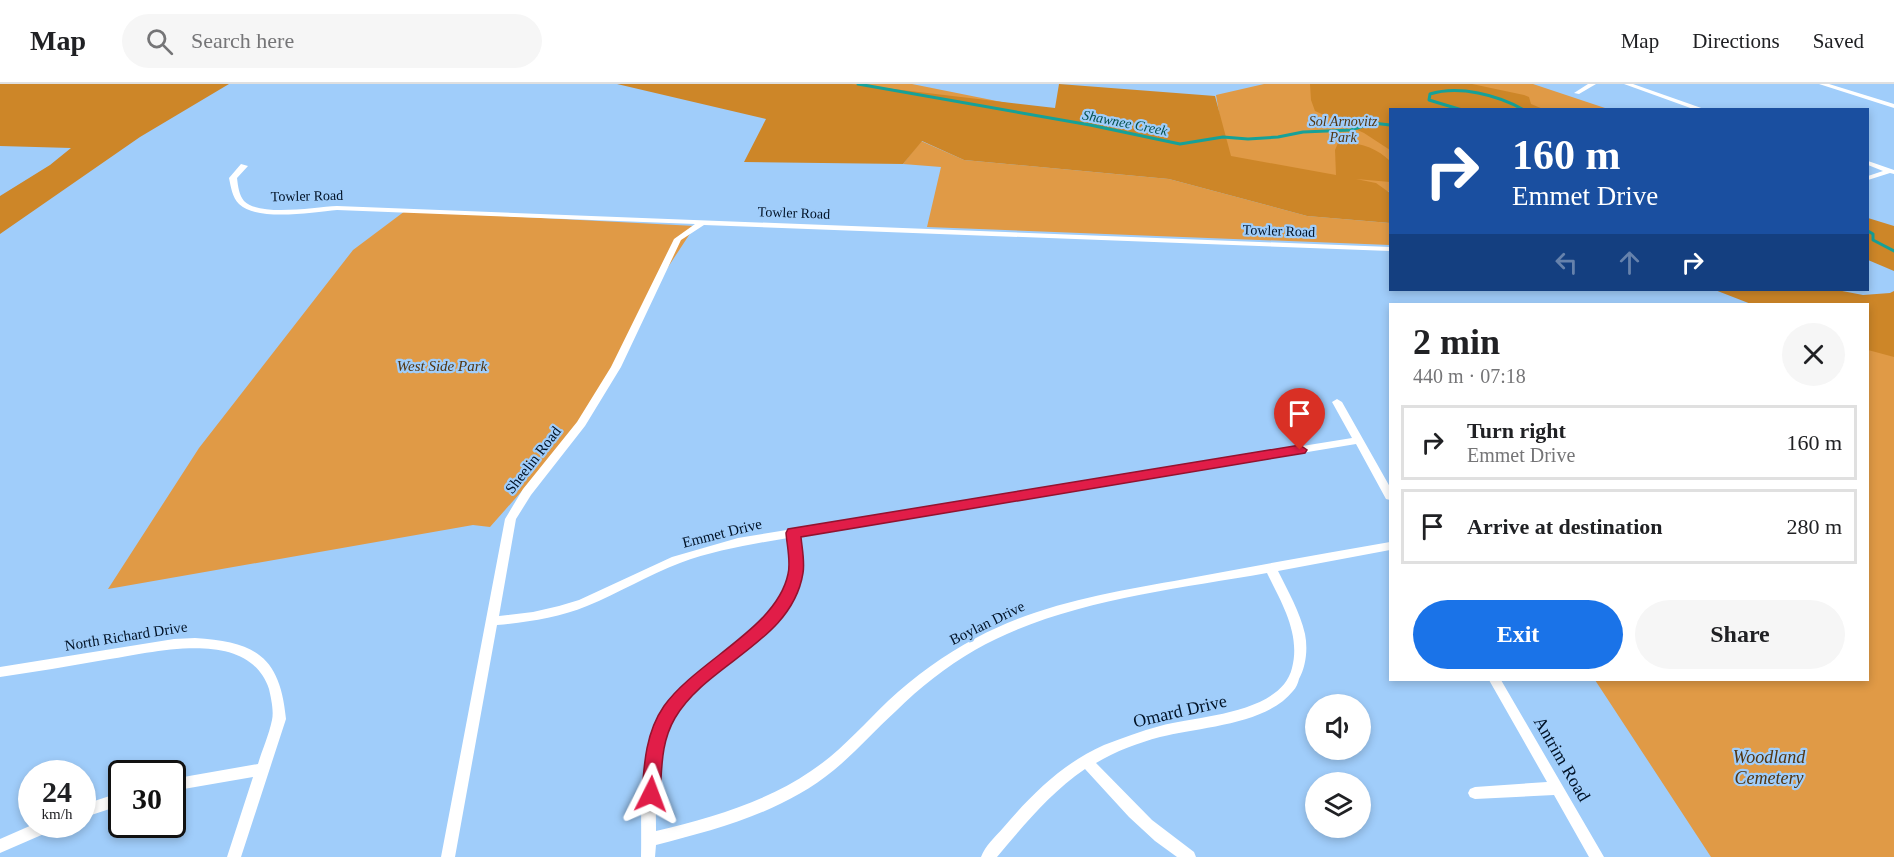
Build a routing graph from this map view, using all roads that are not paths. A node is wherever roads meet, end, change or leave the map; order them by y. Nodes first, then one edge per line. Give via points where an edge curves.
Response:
1 (1593, 84) edge
2 (1627, 84) edge
3 (1822, 84) edge
4 (1577, 93) dead end
5 (1894, 106) edge
6 (1698, 108) edge
7 (1869, 164) edge
8 (244, 166) dead end
9 (1892, 171) edge
10 (1869, 178) edge
11 (702, 223) junction
12 (1389, 249) edge
13 (1337, 402) dead end
14 (1359, 440) junction
15 (1389, 494) edge
16 (793, 533) junction
17 (1389, 546) edge
18 (1271, 568) junction
19 (492, 621) junction
20 (0, 672) edge
21 (1496, 681) edge
22 (1086, 761) junction
23 (263, 769) junction
24 (186, 783) edge
25 (1557, 788) junction
26 (1476, 794) dead end
27 (18, 838) edge
28 (648, 840) junction
29 (0, 846) edge
30 (234, 857) edge
31 (448, 857) edge
32 (648, 857) edge
33 (988, 857) edge
34 (1189, 857) edge
35 (1597, 857) edge

1 - 4 street
2 - 6 street
3 - 5 street
7 - 9 street
8 - 11 street, Towler Road via 233,178 235,195 244,206 258,211 337,208
9 - 10 street
11 - 12 street, Towler Road
11 - 19 street, Sheelin Road via 678,239 616,367 581,424 518,506 507,532
13 - 14 street
14 - 15 street
14 - 16 street, Emmet Drive
16 - 19 street, Emmet Drive via 697,553 560,611
16 - 28 street via 796,572 784,603 763,627 693,684 664,722 654,753
17 - 18 street, Boylan Drive
18 - 22 street, Omard Drive via 1300,643 1299,667 1287,689 1255,711 1133,740
18 - 28 street, Boylan Drive via 1090,600 1017,623 971,646 930,674 834,761 797,789 740,816
19 - 31 street, Sheelin Road
20 - 23 street, North Richard Drive via 174,644 200,642 240,650 268,671 279,700 276,732
21 - 25 street, Antrim Road
22 - 33 street, Omard Drive via 1042,794
22 - 34 street via 1151,830
23 - 24 street
23 - 30 street
25 - 26 street
25 - 35 street, Antrim Road
27 - 29 street
28 - 32 street

